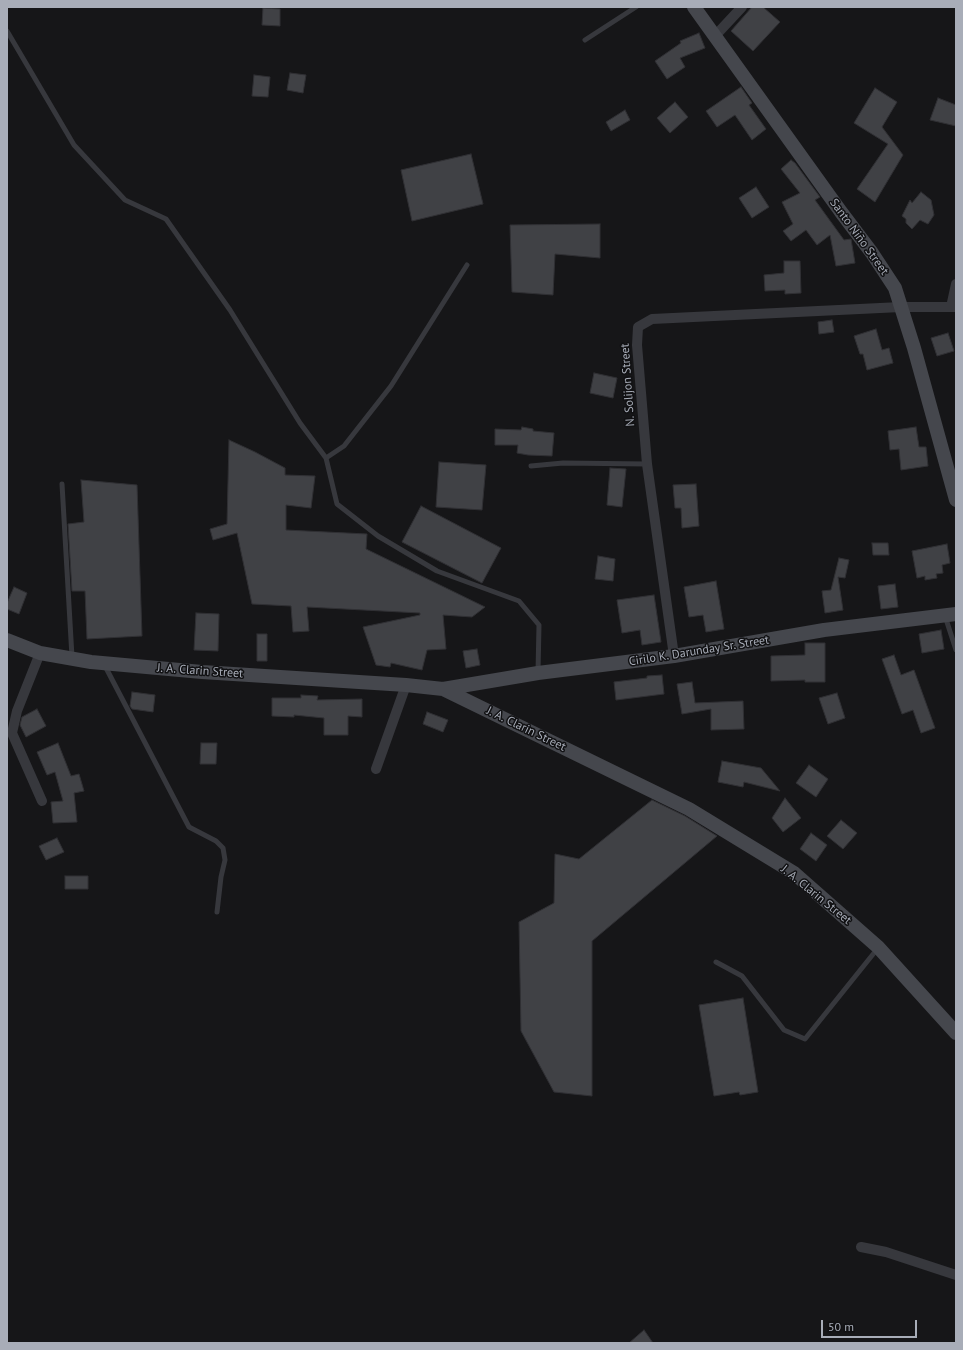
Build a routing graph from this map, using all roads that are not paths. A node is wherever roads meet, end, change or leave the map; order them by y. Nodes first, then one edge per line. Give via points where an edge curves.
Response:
1 (636, 7) edge
2 (694, 7) edge
3 (742, 7) edge
4 (7, 31) edge
5 (715, 36) junction
6 (585, 40) dead end
7 (467, 264) dead end
8 (956, 284) edge
9 (901, 307) junction
10 (953, 307) edge
11 (326, 458) junction
12 (647, 464) junction
13 (531, 466) dead end
14 (62, 484) dead end
15 (956, 500) edge
16 (950, 615) edge
17 (7, 640) edge
18 (956, 650) edge
19 (40, 653) junction
20 (674, 656) junction
21 (72, 658) junction
22 (104, 663) junction
23 (538, 673) junction
24 (406, 685) junction
25 (443, 689) junction
26 (376, 768) dead end
27 (42, 801) dead end
28 (216, 912) dead end
29 (878, 947) junction
30 (716, 962) dead end
31 (956, 1033) edge
32 (861, 1247) dead end
33 (956, 1275) edge

1 - 6 lane
2 - 5 main road, Santo Niño Street
3 - 5 street
4 - 11 lane via 74,144 125,200 166,219 230,310 300,422
5 - 9 main road, Santo Niño Street via 872,253 896,288
7 - 11 lane via 391,386 344,446
8 - 10 street
9 - 10 street
9 - 12 street, N. Solijon Street via 652,319 638,327 637,345
9 - 15 main road, Santo Niño Street
11 - 23 lane via 337,504 378,536 437,570 519,601 539,625
12 - 13 lane via 563,463
12 - 20 street, N. Solijon Street
14 - 21 lane
16 - 18 lane
16 - 20 main road, Cirilo K. Darunday Sr. Street via 824,630
17 - 19 main road, J. A. Clarin Street
19 - 21 main road, J. A. Clarin Street
19 - 27 street via 17,711 12,733
20 - 23 main road, Cirilo K. Darunday Sr. Street
21 - 22 main road, J. A. Clarin Street
22 - 24 main road, J. A. Clarin Street
22 - 28 lane via 189,827 216,841 223,848 225,860
23 - 25 main road, Cirilo K. Darunday Sr. Street
24 - 25 main road, J. A. Clarin Street
24 - 26 street
25 - 29 main road, J. A. Clarin Street via 689,809 794,873
29 - 30 lane via 805,1039 784,1030 742,976
29 - 31 main road, J. A. Clarin Street
32 - 33 street via 886,1252

